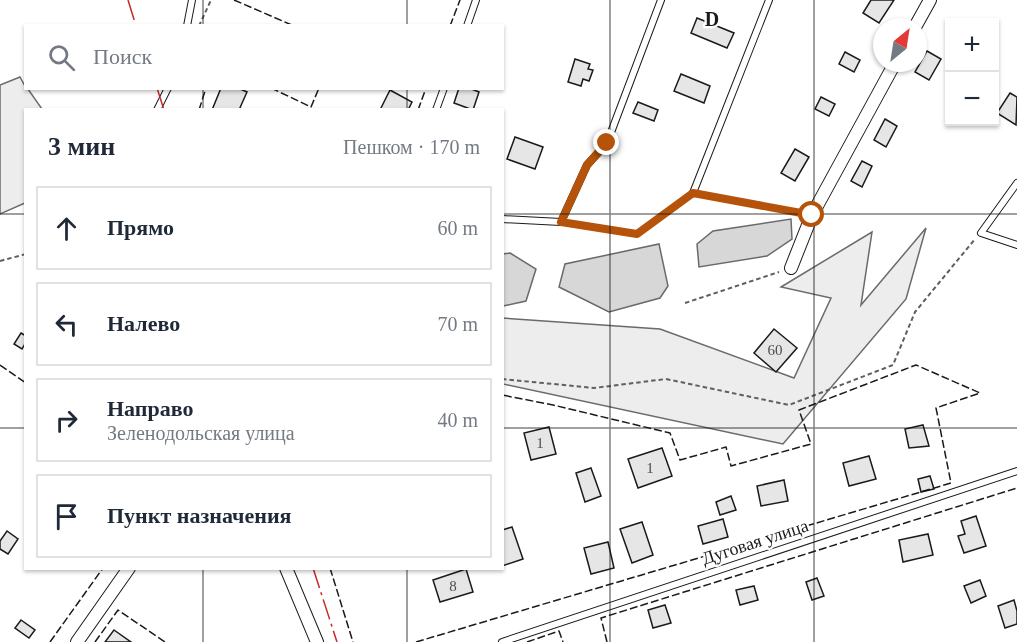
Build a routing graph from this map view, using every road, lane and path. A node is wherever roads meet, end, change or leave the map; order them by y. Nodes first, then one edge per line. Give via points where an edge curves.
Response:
1 (192, 0) edge
2 (211, 0) edge
3 (476, 0) edge
4 (661, 0) edge
5 (769, 0) edge
6 (930, 0) edge
7 (920, 18) edge
8 (188, 24) edge
9 (200, 24) edge
10 (468, 24) edge
11 (890, 72) edge
12 (167, 90) edge
13 (443, 90) edge
14 (158, 108) edge
15 (437, 108) edge
16 (1017, 183) edge
17 (693, 193) junction
18 (812, 215) junction
19 (504, 219) edge
20 (561, 222) junction
21 (981, 233) junction
22 (1017, 245) edge
23 (24, 255) edge
24 (0, 261) edge
25 (790, 268) joint
26 (685, 303) dead end
27 (504, 379) edge
28 (1017, 471) edge
29 (128, 570) edge
30 (287, 570) edge
31 (77, 642) edge
32 (317, 642) edge
33 (502, 642) edge

1 - 8 lane
2 - 9 path
3 - 10 lane
4 - 20 lane via 607,143 587,165
5 - 17 lane
6 - 7 street
11 - 18 street
12 - 14 lane
13 - 15 lane
16 - 21 lane
17 - 18 path
17 - 20 path via 637,234
18 - 25 street
19 - 20 lane
21 - 22 lane
21 - 27 path via 915,312 893,365 789,405 666,379 594,388
23 - 24 path
25 - 26 path
28 - 33 lane, Дуговая улица
29 - 31 street
30 - 32 street

